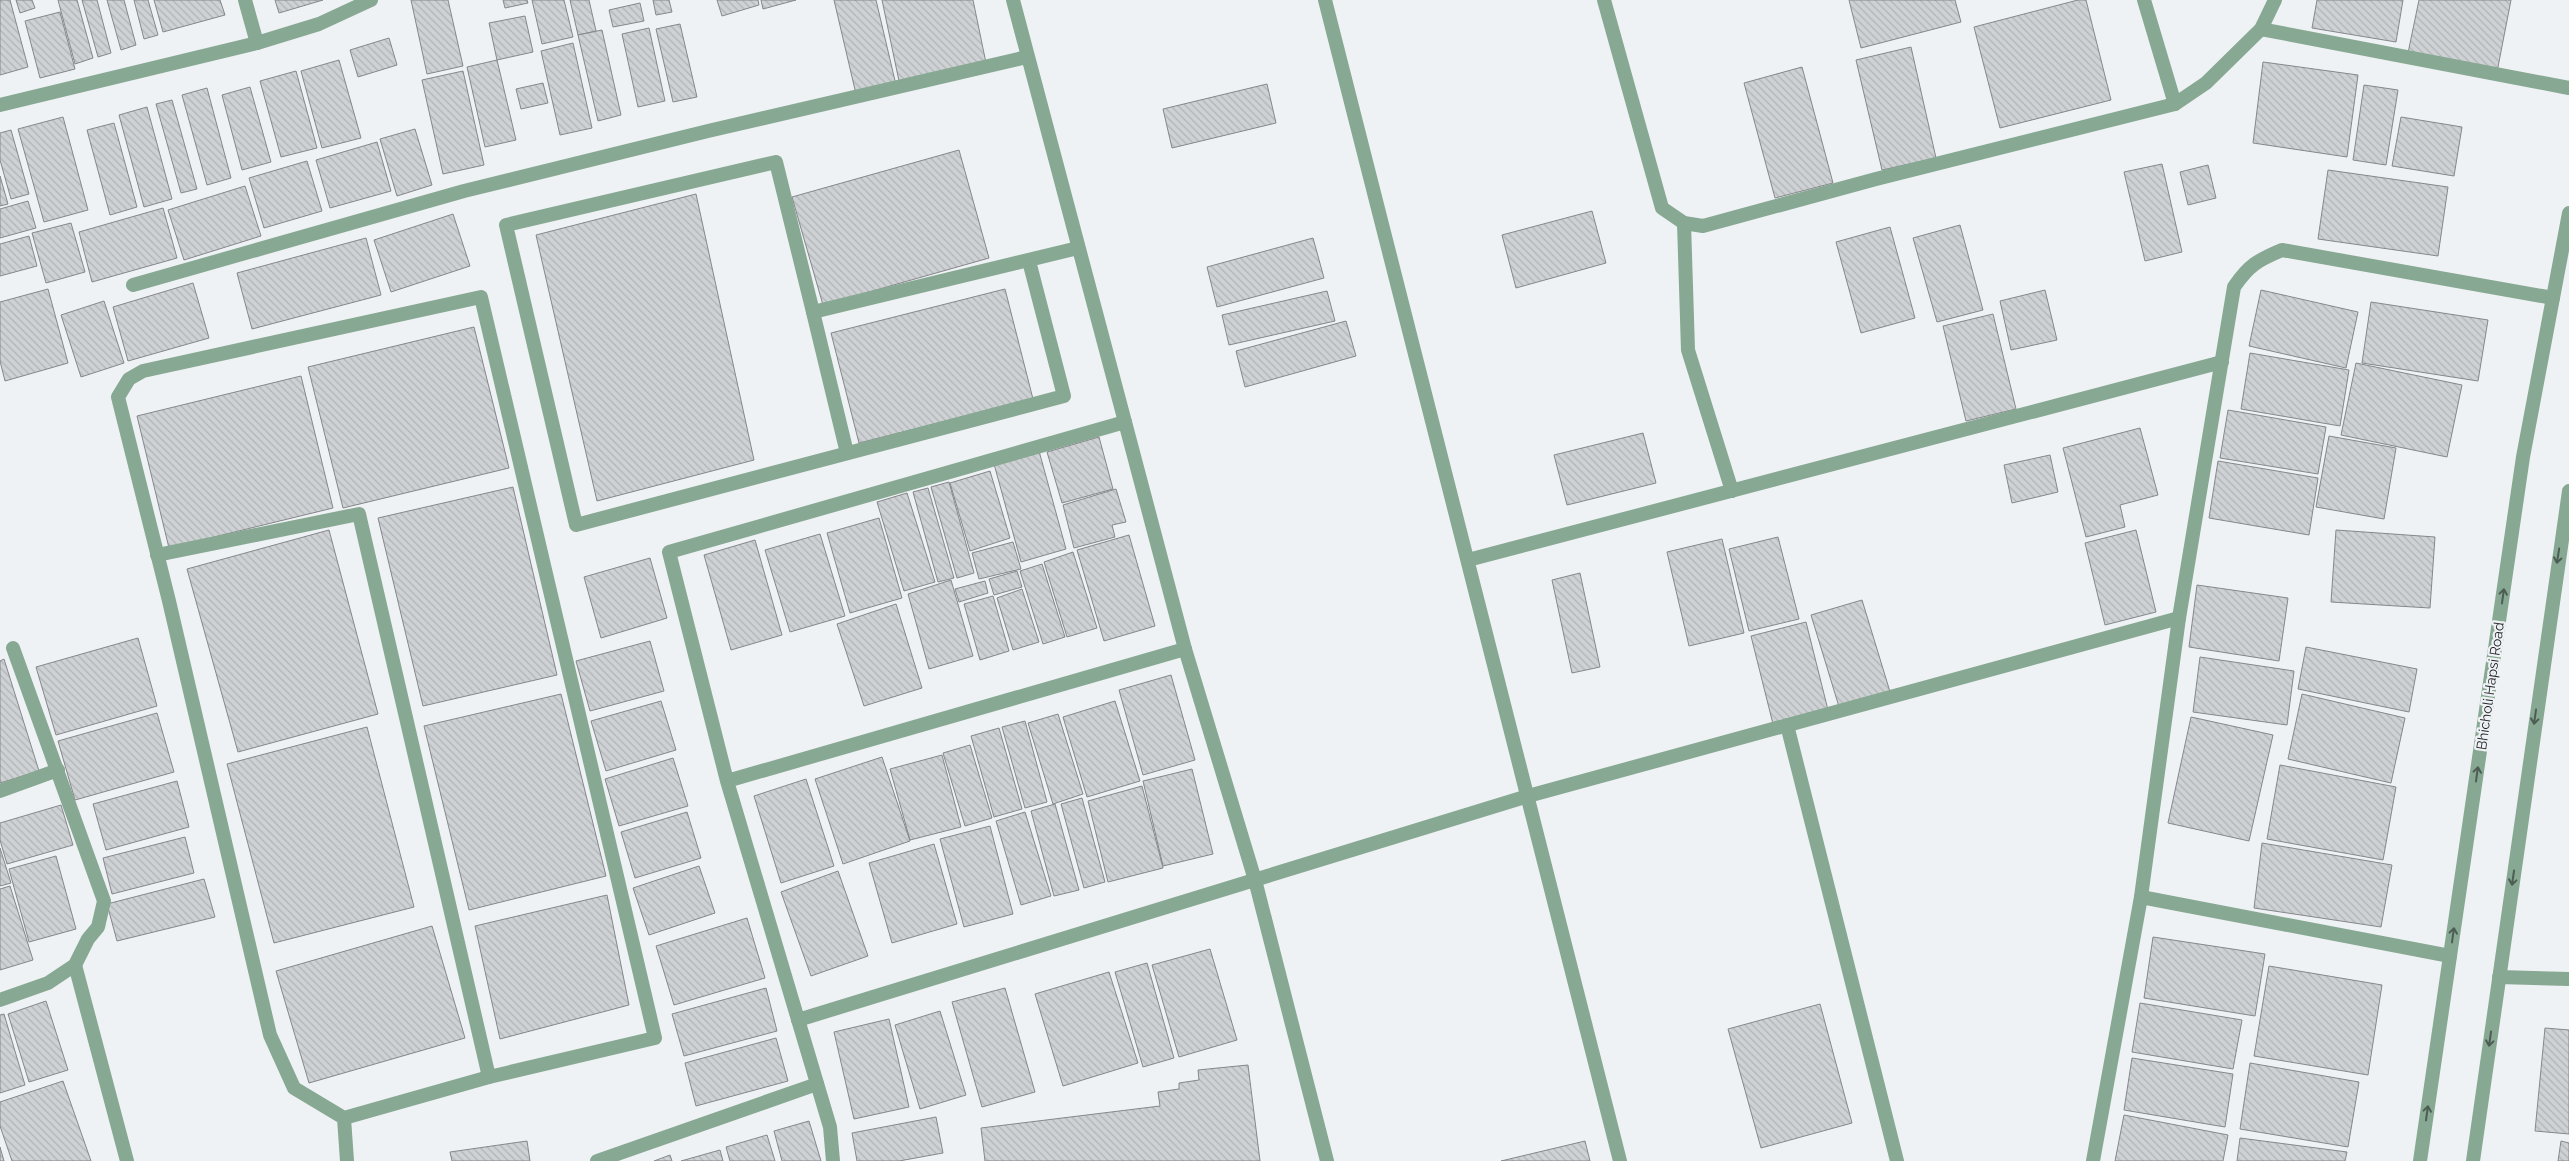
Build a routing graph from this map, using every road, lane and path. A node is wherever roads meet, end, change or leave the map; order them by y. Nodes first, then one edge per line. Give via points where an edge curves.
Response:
1 (245, 0) edge
2 (371, 0) edge
3 (1013, 0) edge
4 (1325, 0) edge
5 (1604, 0) edge
6 (2144, 0) edge
7 (2275, 0) edge
8 (2261, 29) junction
9 (257, 43) junction
10 (1027, 57) junction
11 (2569, 88) edge
12 (0, 104) edge
13 (2176, 104) junction
14 (2569, 212) edge
15 (1684, 224) junction
16 (1078, 248) junction
17 (1029, 261) junction
18 (133, 285) dead end
19 (2553, 298) junction
20 (813, 312) junction
21 (2222, 362) junction
22 (1125, 422) junction
23 (847, 453) junction
24 (1732, 491) junction
25 (2569, 491) edge
26 (157, 555) junction
27 (1468, 560) junction
28 (2180, 618) junction
29 (13, 648) dead end
30 (1185, 649) junction
31 (1787, 725) junction
32 (58, 770) junction
33 (727, 781) junction
34 (0, 791) edge
35 (1528, 796) junction
36 (1255, 880) junction
37 (2141, 897) junction
38 (2450, 956) junction
39 (75, 965) junction
40 (2499, 977) junction
41 (2569, 979) edge
42 (0, 1000) edge
43 (798, 1020) junction
44 (489, 1077) junction
45 (817, 1084) junction
46 (344, 1118) junction
47 (127, 1161) edge
48 (347, 1161) edge
49 (597, 1161) edge
50 (833, 1161) edge
51 (1327, 1161) edge
52 (1620, 1161) edge
53 (1897, 1161) edge
54 (2093, 1161) edge
55 (2420, 1161) edge
56 (2473, 1161) edge

1 - 9 street
2 - 9 street via 320,24
3 - 10 street
4 - 27 street
5 - 15 street via 1662,208
6 - 13 street
7 - 8 street
8 - 11 street
8 - 13 street via 2206,82
9 - 12 street
10 - 16 street
10 - 18 street via 464,191
13 - 15 street via 1703,226
14 - 19 street, Bhicholi Hapsi Road
15 - 24 street via 1688,350
16 - 17 street
16 - 22 street
17 - 20 street
17 - 23 street via 1064,396
19 - 21 street via 2282,250 2258,260 2234,287
38 -> 19 street, Bhicholi Hapsi Road via 2523,457
20 - 23 street
20 - 23 street via 776,162 506,225 576,524
21 - 24 street
21 - 28 street
22 - 30 street
22 - 33 street via 670,552
24 - 27 street
25 -> 40 street
26 - 44 street via 359,514
26 - 44 street via 118,397 129,379 143,371 481,297 655,1038
26 - 46 street via 270,1035 294,1088
27 - 35 street
28 - 31 street
28 - 37 street
29 - 32 street
30 - 33 street
30 - 36 street
31 - 35 street
31 - 53 street
32 - 34 street
32 - 39 street via 104,901 98,927
33 - 43 street
35 - 36 street
35 - 52 street
36 - 43 street
36 - 51 street
37 - 38 street
37 - 54 street
55 -> 38 street, Bhicholi Hapsi Road
39 - 42 street via 48,983
39 - 47 street
40 - 41 street
40 -> 56 street
43 - 45 street
44 - 46 street
45 - 49 street
45 - 50 street via 830,1127
46 - 48 street

